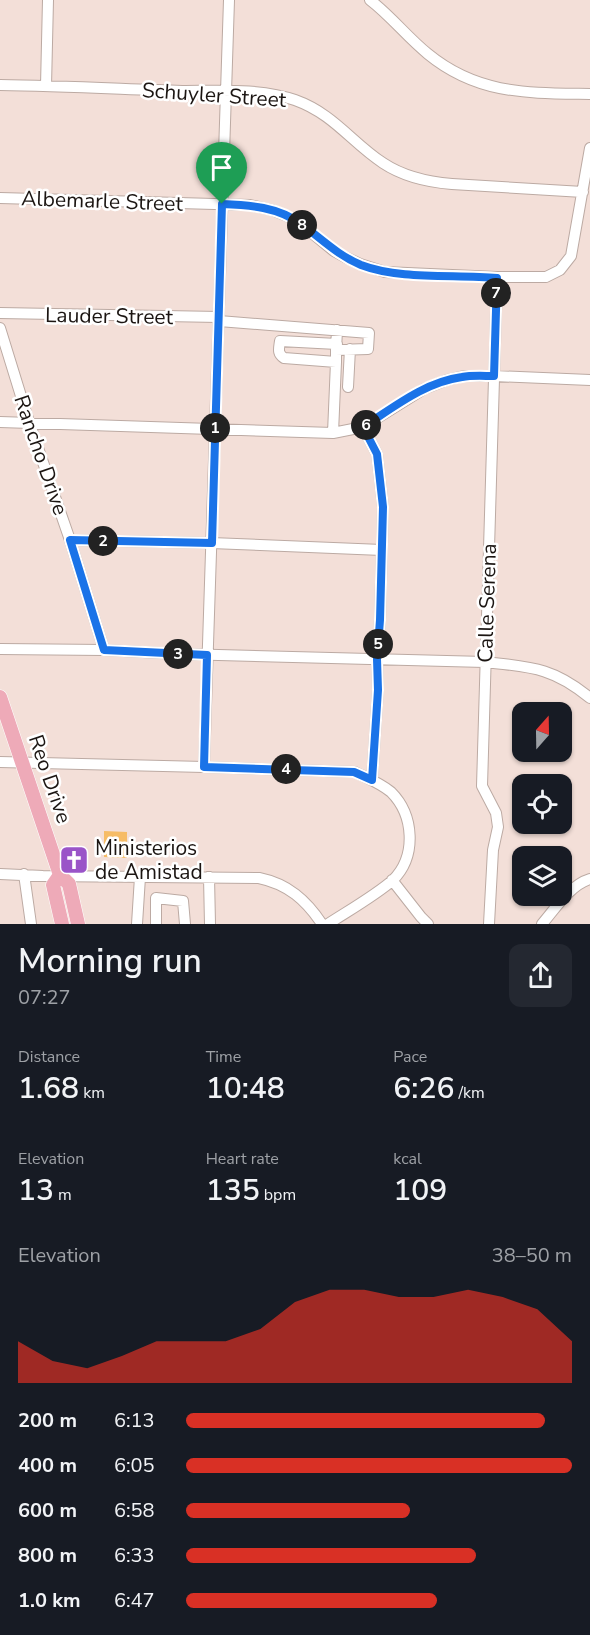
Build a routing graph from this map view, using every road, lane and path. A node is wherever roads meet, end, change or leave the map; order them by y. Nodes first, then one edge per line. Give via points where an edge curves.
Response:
1 (48, 0) edge
2 (229, 0) edge
3 (370, 0) edge
4 (0, 85) edge
5 (46, 86) junction
6 (226, 91) junction
7 (590, 94) edge
8 (590, 148) edge
9 (583, 192) junction
10 (0, 198) edge
11 (222, 204) junction
12 (497, 278) junction
13 (0, 314) edge
14 (219, 319) junction
15 (273, 326) junction
16 (0, 328) edge
17 (337, 330) junction
18 (280, 341) junction
19 (336, 347) junction
20 (350, 349) junction
21 (336, 362) junction
22 (494, 376) junction
23 (590, 380) edge
24 (348, 387) dead end
25 (0, 422) edge
26 (29, 422) junction
27 (363, 427) junction
28 (215, 429) junction
29 (333, 433) junction
30 (70, 540) junction
31 (212, 543) junction
32 (382, 550) junction
33 (0, 649) edge
34 (104, 650) junction
35 (207, 655) junction
36 (377, 659) junction
37 (485, 662) junction
38 (0, 697) edge
39 (590, 698) edge
40 (0, 762) edge
41 (22, 763) junction
42 (204, 767) junction
43 (372, 780) junction
44 (0, 874) edge
45 (24, 874) junction
46 (60, 875) junction
47 (140, 877) junction
48 (209, 877) junction
49 (590, 879) edge
50 (392, 880) junction
51 (31, 924) edge
52 (62, 924) edge
53 (78, 924) edge
54 (138, 924) edge
55 (156, 924) edge
56 (185, 924) edge
57 (210, 924) edge
58 (322, 924) edge
59 (328, 924) edge
60 (428, 924) edge
61 (489, 924) edge
62 (542, 924) edge

1 - 5 street
2 - 6 street
3 - 7 street via 429,55 465,77 527,93
4 - 5 street, Schuyler Street
5 - 6 street, Schuyler Street
6 - 9 street, Schuyler Street via 275,95 310,106 383,163 411,177 442,183
6 - 11 street
8 - 9 street
9 - 12 street, Albemarle Street via 571,256 560,270 546,277
10 - 11 street, Albemarle Street
11 - 12 street, Albemarle Street via 282,214 300,223 334,251 385,272
11 - 14 street
12 - 22 street, Calle Serena
13 - 14 street, Lauder Street
14 - 15 street, Lauder Street
14 - 28 street
15 - 17 street, Lauder Street
15 - 18 street
16 - 26 street, Rancho Drive
17 - 19 street
17 - 20 street, Lauder Street via 369,333 368,349
18 - 19 street
18 - 21 street via 278,350 284,358
19 - 20 street
19 - 21 street
20 - 24 street
21 - 29 street
22 - 23 street
22 - 27 street via 464,376 430,386
22 - 37 street, Calle Serena
25 - 26 street
26 - 28 street
26 - 30 street, Rancho Drive
27 - 29 street
27 - 32 street via 377,454 383,501
28 - 29 street
28 - 31 street
30 - 31 street
30 - 34 street, Rancho Drive
31 - 32 street
31 - 35 street
32 - 36 street
33 - 34 street
34 - 35 street
35 - 36 street
35 - 42 street
36 - 37 street
36 - 43 street
37 - 39 street via 548,672
37 - 61 street, Calle Serena via 482,786 496,813 498,827
38 - 41 main road, Reo Drive
40 - 41 street
41 - 42 street
41 - 46 main road, Reo Drive
42 - 43 street via 354,772
43 - 50 street via 393,794 408,822 408,854
44 - 45 street
45 - 46 street
45 - 51 street
46 - 47 street
46 - 52 main road, Reo Drive via 53,885
46 - 53 main road, Reo Drive via 69,884
47 - 48 street
47 - 54 street
48 - 57 street
48 - 58 street via 276,882 303,899
49 - 62 street via 573,889
50 - 59 street
50 - 60 street
55 - 56 street via 156,898 183,901

